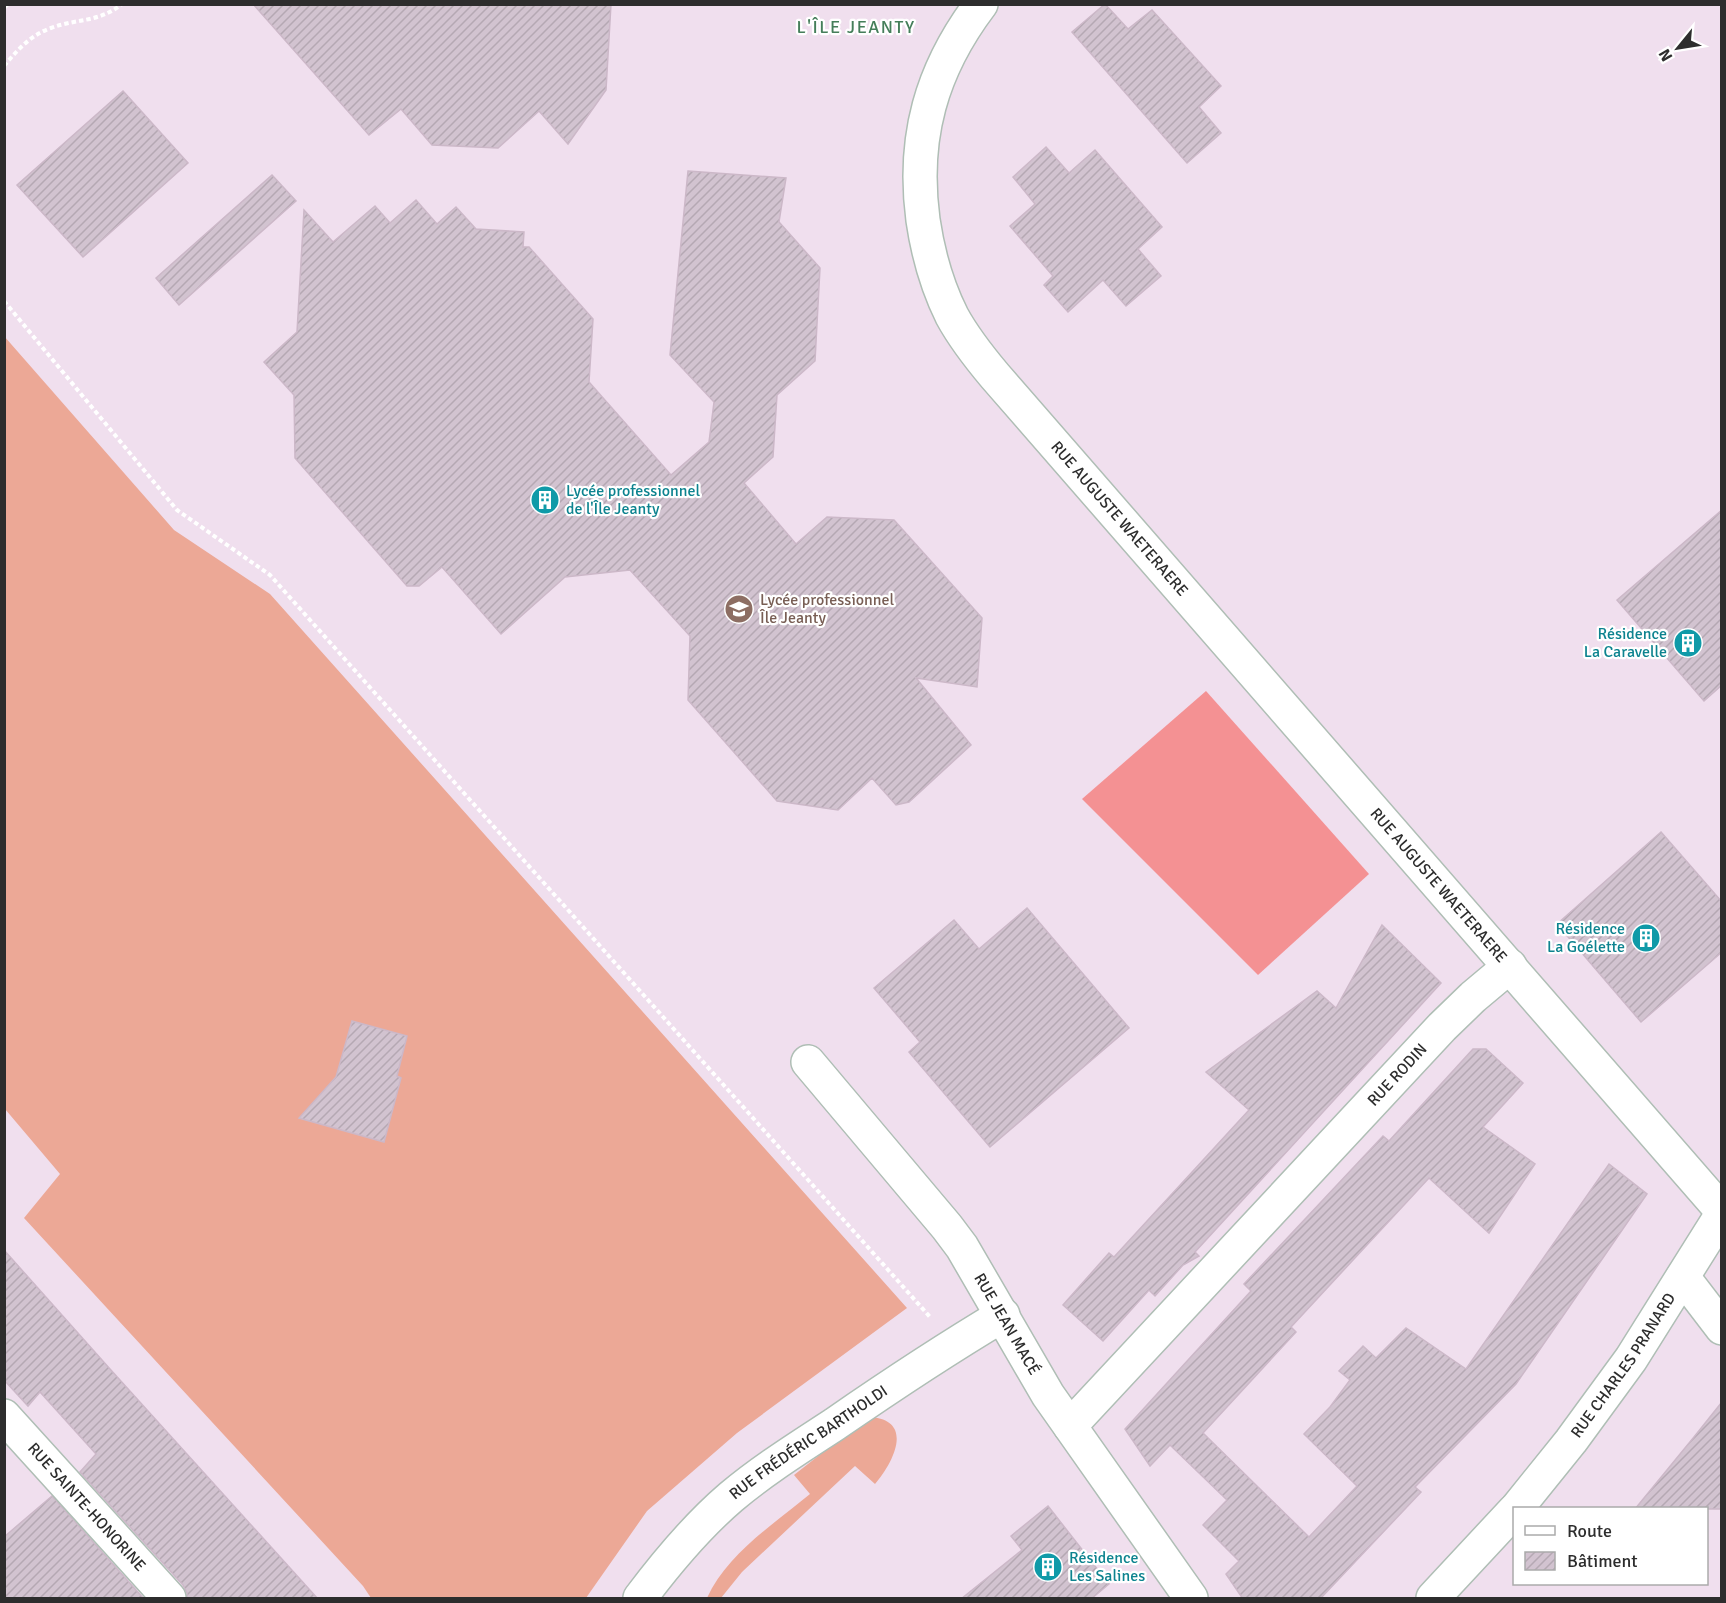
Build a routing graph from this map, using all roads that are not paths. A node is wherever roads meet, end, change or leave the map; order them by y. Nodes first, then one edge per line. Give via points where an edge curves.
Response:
1 (981, 4) edge
2 (1510, 966) junction
3 (808, 1062) dead end
4 (1722, 1212) edge
5 (1683, 1277) junction
6 (1003, 1315) junction
7 (1722, 1328) edge
8 (4, 1416) edge
9 (1070, 1426) junction
10 (1518, 1507) edge
11 (1513, 1513) edge
12 (169, 1599) edge
13 (640, 1599) edge
14 (1191, 1599) edge
15 (1433, 1599) edge

1 - 2 street, RUE AUGUSTE WAETERAERE via 955,43 934,88 919,157 927,242 935,276 952,315 995,376
2 - 4 street
2 - 9 street, RUE RODIN via 1442,1027
3 - 6 street, RUE JEAN MACÉ via 947,1227
4 - 5 street, RUE CHARLES PRANARD
5 - 7 street
5 - 10 street, RUE CHARLES PRANARD via 1631,1359
6 - 9 street, RUE JEAN MACÉ
6 - 13 street, RUE FRÉDÉRIC BARTHOLDI via 904,1377 732,1496 688,1538
8 - 12 street, RUE SAINTE-HONORINE
9 - 14 street, RUE JEAN MACÉ
11 - 15 street, RUE CHARLES PRANARD

